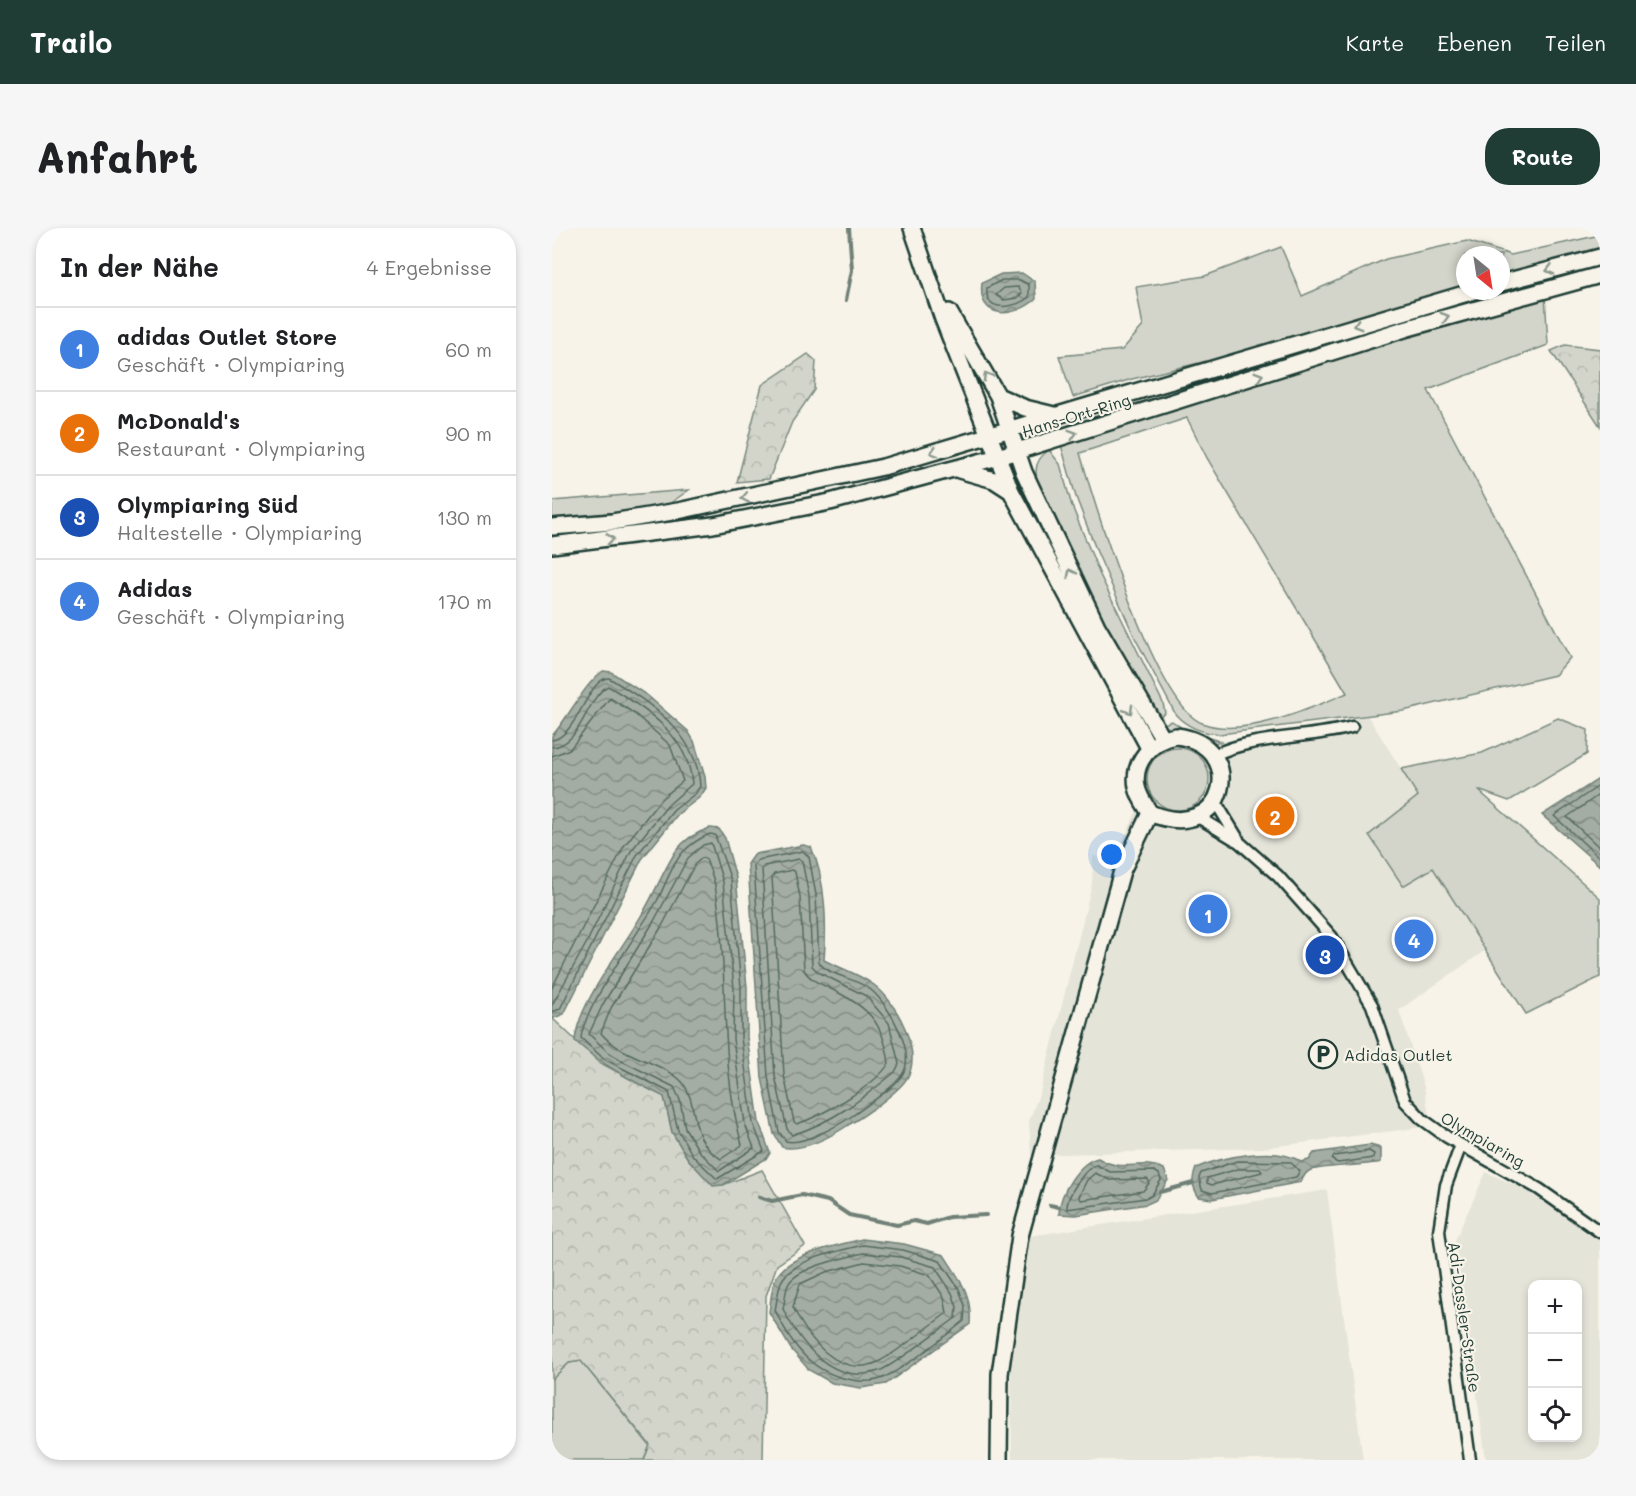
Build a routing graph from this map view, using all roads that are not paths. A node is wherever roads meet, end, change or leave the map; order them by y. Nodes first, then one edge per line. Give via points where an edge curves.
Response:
1 (912, 228) edge
2 (1600, 257) edge
3 (1600, 275) edge
4 (1510, 281) edge
5 (933, 286) junction
6 (1456, 296) edge
7 (998, 396) junction
8 (1057, 415) junction
9 (1010, 430) junction
10 (990, 436) junction
11 (1017, 451) junction
12 (998, 457) junction
13 (955, 470) junction
14 (1011, 491) junction
15 (552, 527) edge
16 (552, 545) edge
17 (1352, 727) dead end
18 (1163, 739) junction
19 (1149, 748) junction
20 (1214, 755) junction
21 (1215, 801) junction
22 (1150, 813) junction
23 (1198, 817) junction
24 (1239, 842) junction
25 (1461, 1145) junction
26 (1600, 1232) edge
27 (999, 1460) edge
28 (1470, 1460) edge

1 - 5 main road
2 -> 4 main road
11 -> 3 main road, Hans-Ort-Ring via 1408,328
7 -> 5 main road
5 - 10 main road
6 -> 8 main road, Hans-Ort-Ring
7 - 8 main road via 1025,408
7 - 9 main road
8 - 9 main road, Hans-Ort-Ring
9 - 10 main road, Hans-Ort-Ring
9 - 11 main road
10 - 12 main road
10 -> 15 main road, Hans-Ort-Ring via 883,467 771,493 612,522
11 - 12 main road, Hans-Ort-Ring
18 -> 11 main road via 1097,626
12 - 13 main road, Hans-Ort-Ring
12 - 14 main road
13 - 14 main road via 987,477
16 -> 13 main road, Hans-Ort-Ring via 766,516
14 -> 19 main road
17 - 20 street via 1271,739
18 - 19 main road
18 - 20 main road via 1190,738
19 - 22 main road via 1138,766 1136,779 1140,797
20 - 21 main road via 1221,775
21 - 23 main road
21 - 24 street, Olympiaring
22 - 23 main road via 1173,821
22 - 27 main road via 1122,871 1020,1236 1000,1374
23 - 24 street, Olympiaring
24 - 25 street, Olympiaring via 1278,876 1341,950 1372,1005 1406,1101 1435,1130
25 - 26 street, Olympiaring via 1539,1189
25 - 28 street, Adi-Dassler-Straße via 1446,1185 1439,1231

